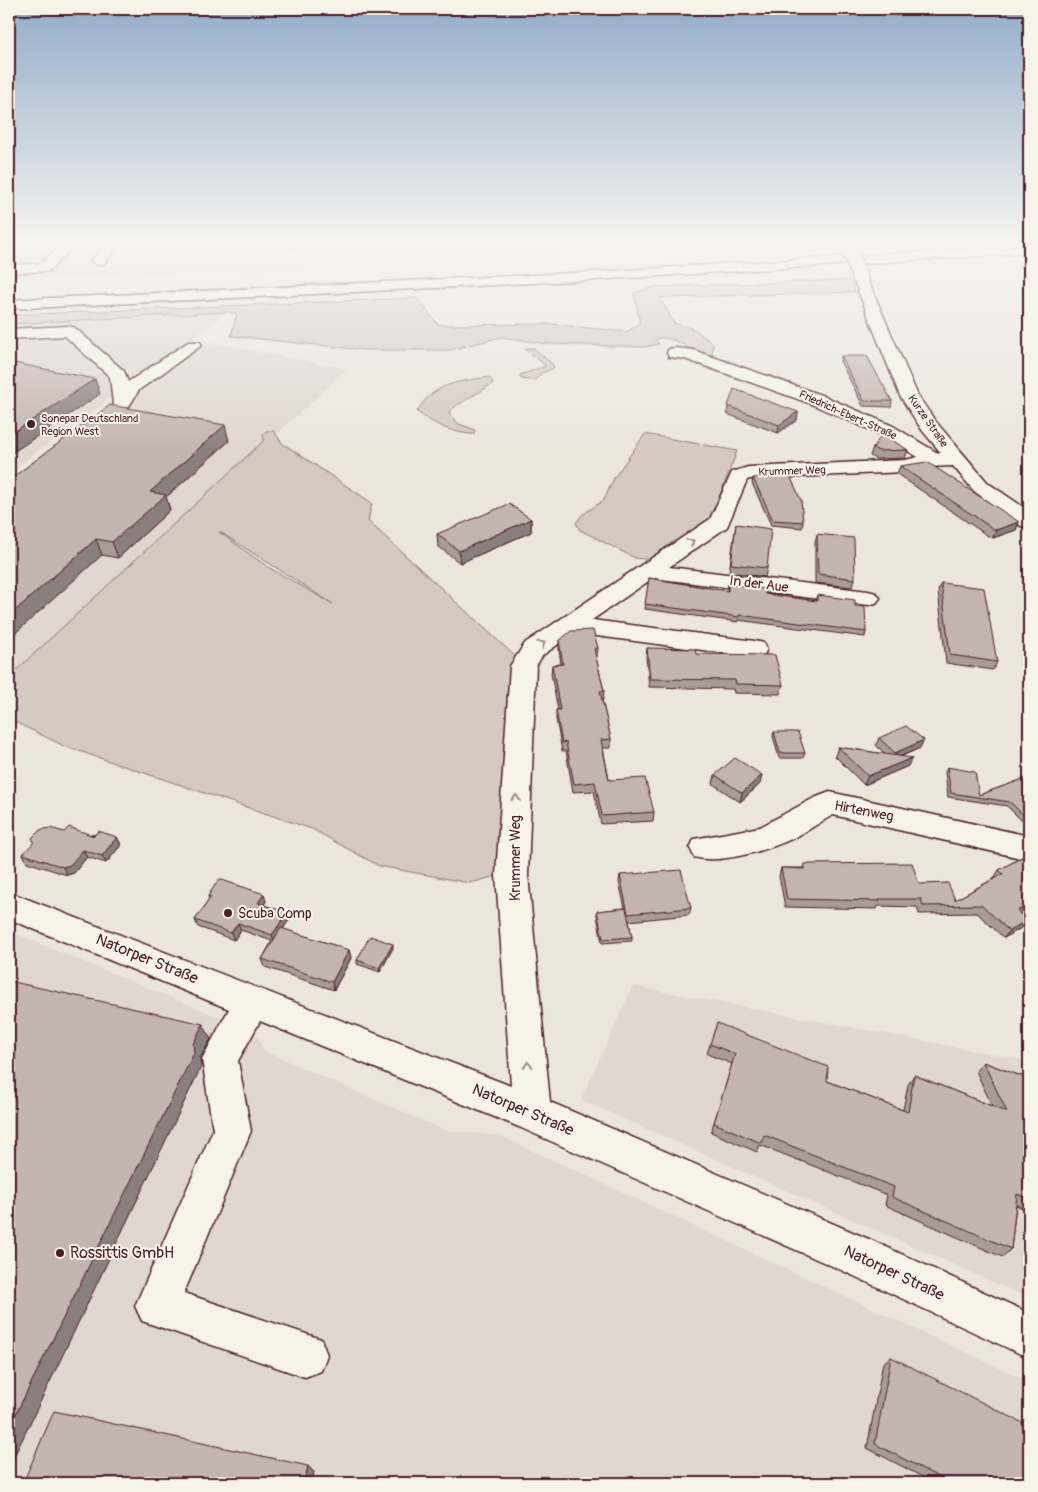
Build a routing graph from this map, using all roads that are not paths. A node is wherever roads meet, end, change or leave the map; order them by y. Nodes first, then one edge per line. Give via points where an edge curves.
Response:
1 (874, 312) edge
2 (9, 334) edge
3 (194, 345) dead end
4 (674, 353) dead end
5 (957, 460) junction
6 (1029, 521) edge
7 (650, 571) junction
8 (868, 598) dead end
9 (570, 625) junction
10 (755, 649) dead end
11 (705, 848) dead end
12 (1029, 848) edge
13 (9, 905) edge
14 (252, 1001) junction
15 (532, 1113) junction
16 (1029, 1336) edge
17 (305, 1355) dead end

1 - 5 main road, Kurze Straße, bridge via 909,396
2 - 3 main road via 68,331 118,375 114,408 132,388
4 - 5 main road, Friedrich-Ebert-Straße via 687,354 815,399 886,430 931,457
5 - 6 main road via 981,487
7 -> 5 main road, Krummer Weg via 719,522 739,476
7 - 8 main road, In der Aue
7 - 9 main road, Krummer Weg
9 - 10 main road
15 -> 9 main road, Krummer Weg via 512,875 523,666 534,650
11 - 12 main road, Hirtenweg via 744,844 786,828 830,803
13 - 14 main road, Natorper Straße
14 - 15 main road, Natorper Straße
14 - 17 main road via 220,1058 232,1132 157,1306
15 - 16 main road, Natorper Straße via 856,1255

